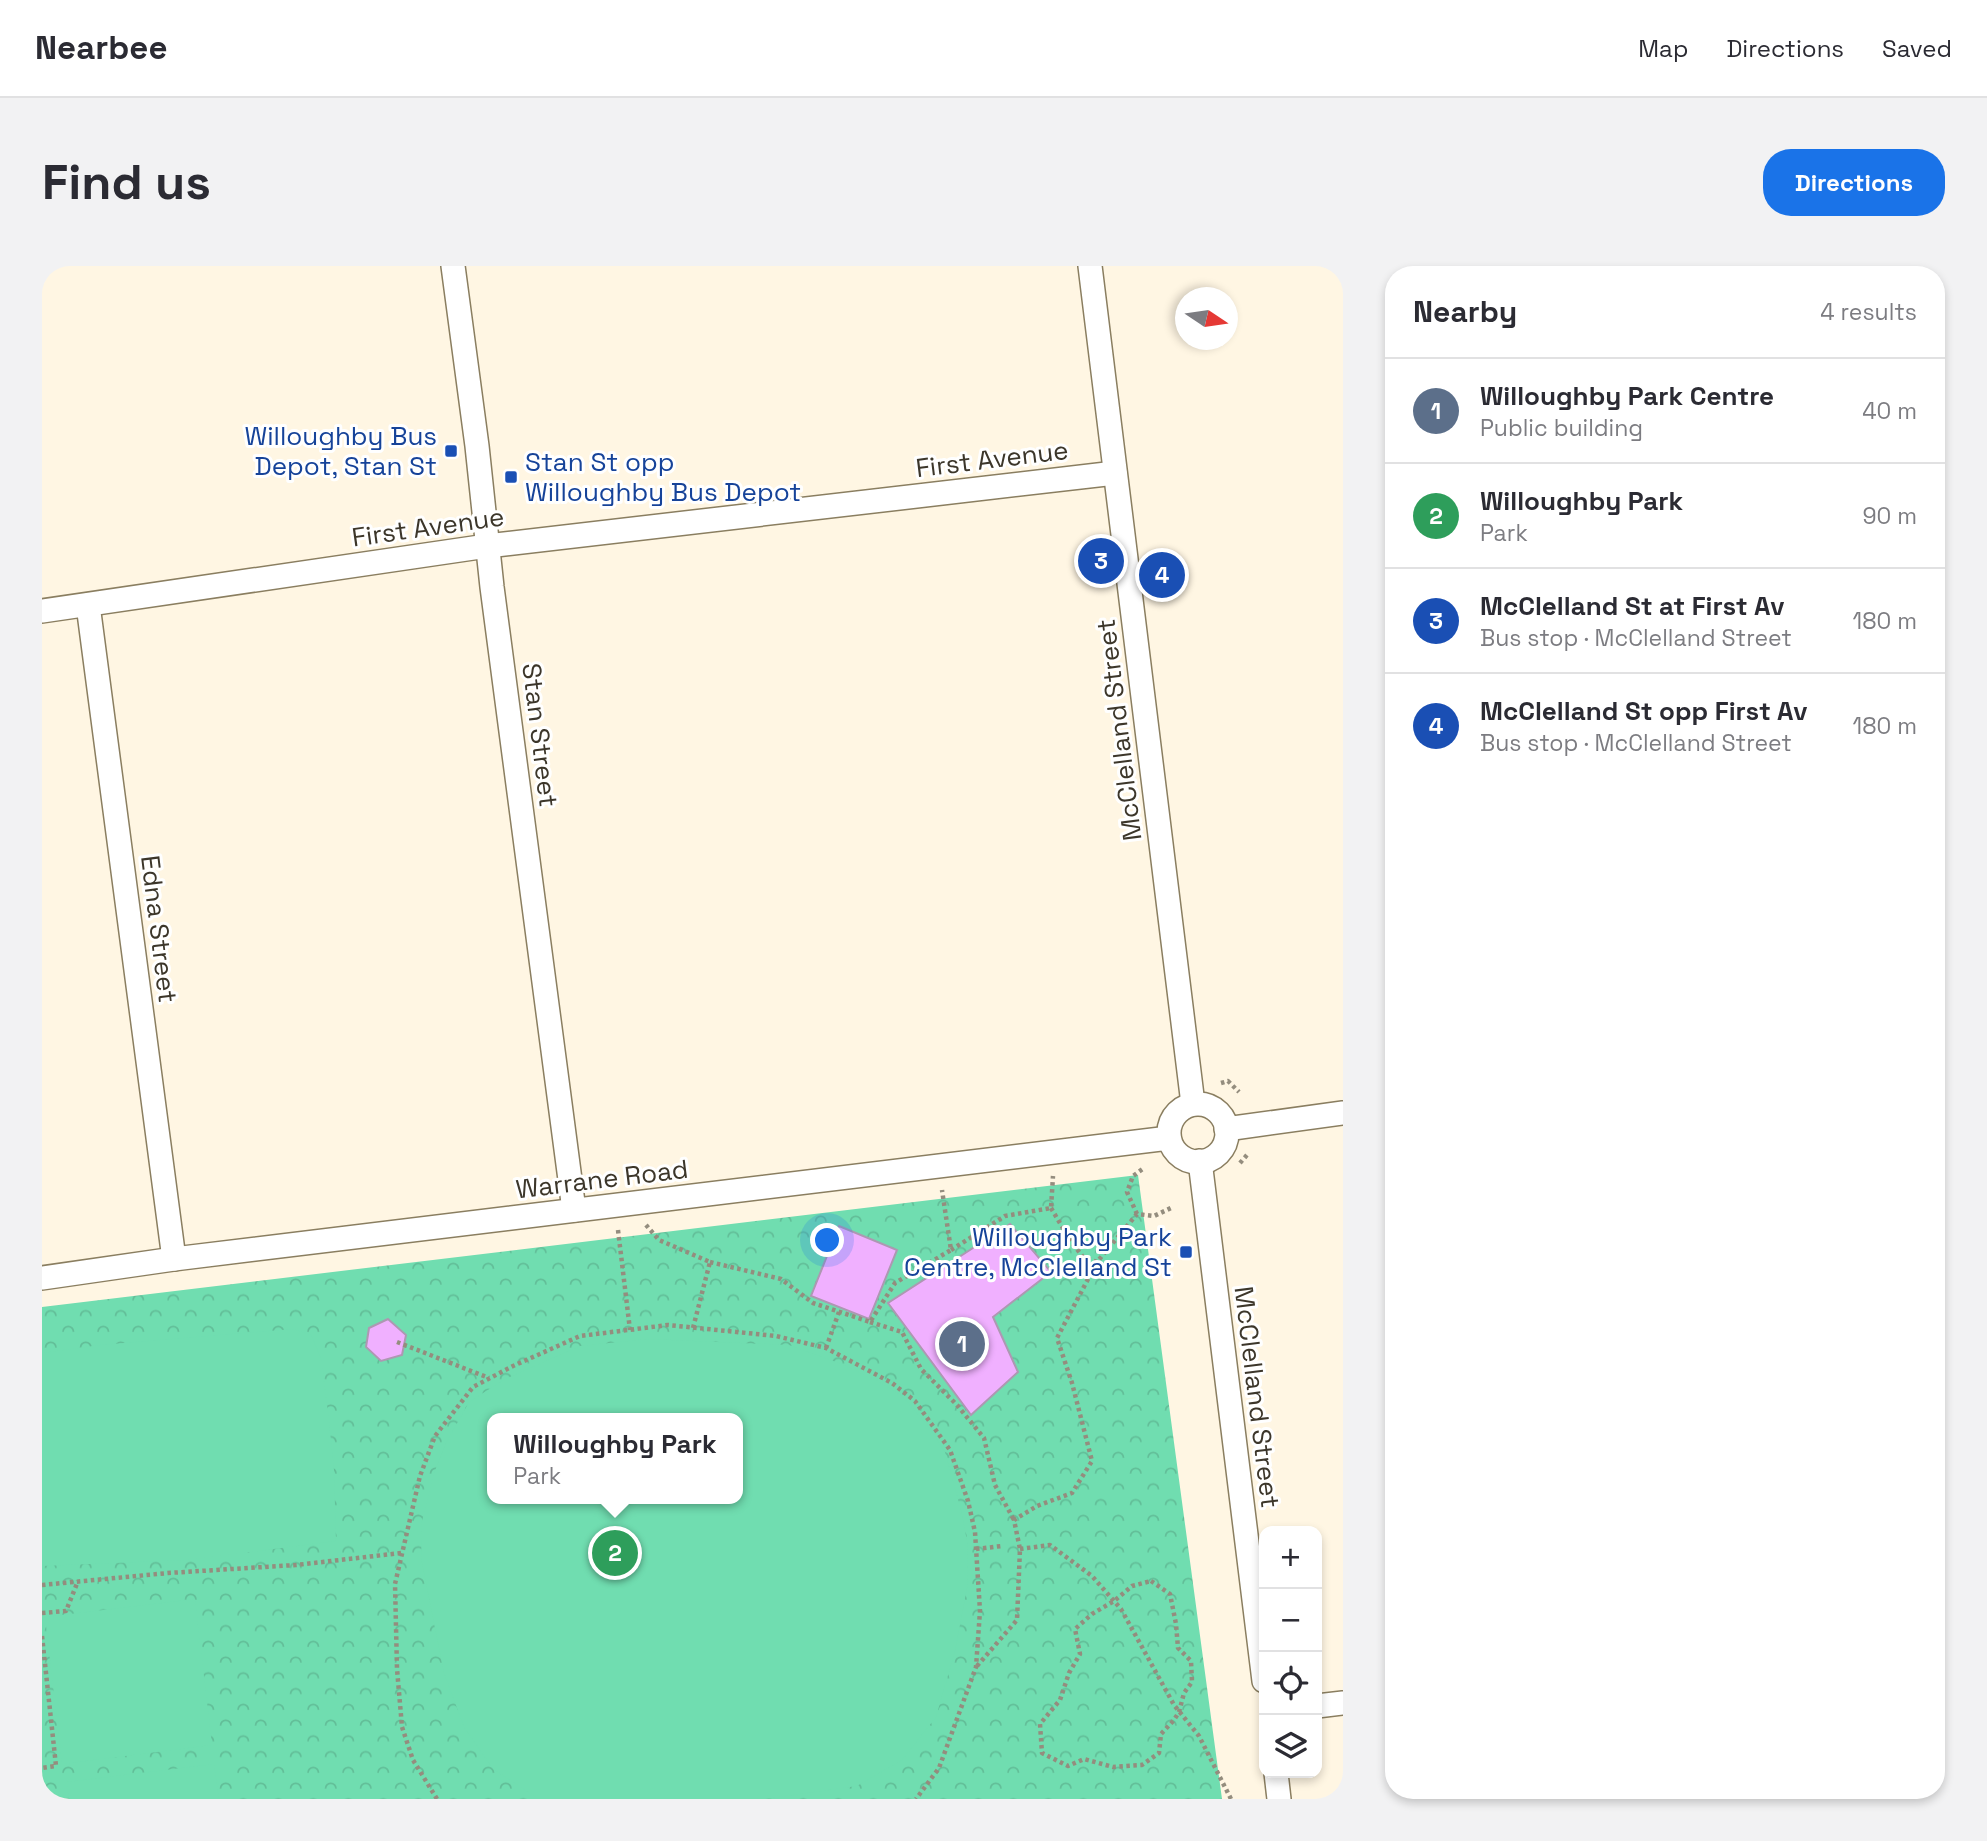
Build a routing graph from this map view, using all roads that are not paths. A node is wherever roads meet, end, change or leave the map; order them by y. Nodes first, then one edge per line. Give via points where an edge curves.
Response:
1 (453, 266) edge
2 (1090, 266) edge
3 (1115, 473) junction
4 (487, 546) junction
5 (88, 605) junction
6 (42, 611) edge
7 (1193, 1104) junction
8 (1343, 1113) edge
9 (1226, 1129) junction
10 (1169, 1138) junction
11 (1199, 1161) junction
12 (574, 1210) junction
13 (174, 1259) junction
14 (42, 1278) edge
15 (1260, 1652) edge
16 (1343, 1703) edge
17 (1322, 1705) edge
18 (1277, 1778) edge
19 (1279, 1799) edge

1 - 4 street, Stan Street
2 - 3 street, McClelland Street
3 - 4 street, First Avenue
3 - 7 street, McClelland Street
4 - 5 street, First Avenue
4 - 12 street, Stan Street
5 - 6 street, First Avenue
5 - 13 street, Edna Street
7 - 9 street via 1211,1107
7 - 10 street via 1172,1120
8 - 9 street
9 - 11 street via 1217,1154
10 - 11 street via 1184,1158
10 - 12 street, Warrane Road
11 - 15 street, McClelland Street
12 - 13 street, Warrane Road
13 - 14 street, Warrane Road
16 - 17 street
18 - 19 street

